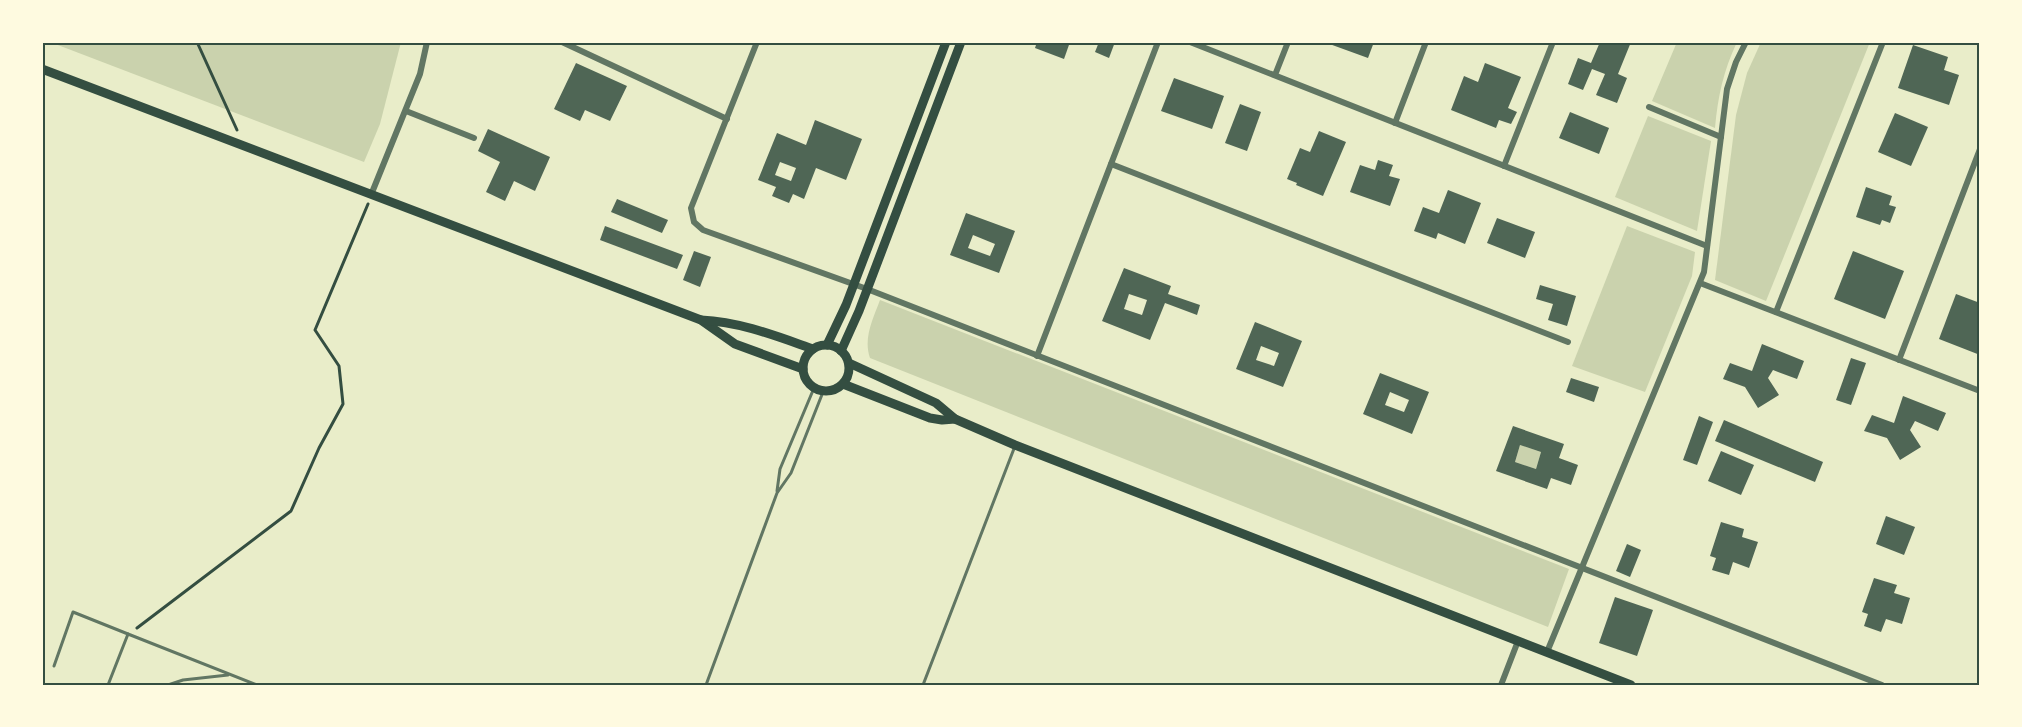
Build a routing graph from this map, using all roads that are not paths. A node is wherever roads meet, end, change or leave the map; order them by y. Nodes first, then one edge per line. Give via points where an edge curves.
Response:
1 (427, 42) edge
2 (562, 42) edge
3 (757, 42) edge
4 (946, 42) edge
5 (961, 42) edge
6 (1158, 42) edge
7 (1190, 42) edge
8 (1288, 42) edge
9 (1426, 42) edge
10 (1553, 42) edge
11 (1746, 42) edge
12 (1883, 42) edge
13 (42, 69) edge
14 (1275, 75) junction
15 (1649, 107) dead end
16 (406, 111) junction
17 (727, 119) junction
18 (1395, 123) junction
19 (1721, 137) junction
20 (474, 138) dead end
21 (1980, 149) edge
22 (1111, 164) junction
23 (1504, 166) junction
24 (371, 195) junction
25 (1707, 246) junction
26 (1700, 283) junction
27 (854, 285) junction
28 (867, 289) junction
29 (1776, 312) junction
30 (701, 320) junction
31 (1568, 342) dead end
32 (827, 345) junction
33 (813, 349) junction
34 (841, 351) junction
35 (1037, 356) junction
36 (1899, 360) junction
37 (849, 363) junction
38 (803, 369) junction
39 (843, 384) junction
40 (818, 390) junction
41 (1980, 391) edge
42 (955, 419) junction
43 (1015, 445) junction
44 (777, 493) junction
45 (1582, 568) junction
46 (128, 634) junction
47 (1518, 641) junction
48 (1547, 652) junction
49 (54, 666) dead end
50 (230, 675) junction
51 (108, 685) edge
52 (168, 685) edge
53 (257, 685) edge
54 (706, 685) edge
55 (923, 685) edge
56 (1502, 685) edge
57 (1631, 685) edge
58 (1882, 685) edge

1 - 16 street
2 - 17 street
3 - 17 street
4 - 27 main road
5 - 28 main road
6 - 22 street
7 - 14 street
8 - 14 street
9 - 18 street
10 - 23 street
11 - 19 street via 1727,90
12 - 29 street
13 - 24 main road
14 - 18 street
15 - 19 street
16 - 20 street
16 - 24 street
17 - 27 street via 691,207 694,222 704,230
18 - 23 street
19 - 25 street
21 - 36 street
22 - 31 street
22 - 35 street
23 - 25 street
24 - 30 main road
25 - 26 street
26 - 29 street
26 - 45 street
27 - 28 street
27 - 32 main road
28 - 34 main road
28 - 35 street
29 - 36 street
30 - 33 main road via 745,325
30 - 38 main road via 735,344
32 - 33 main road
32 - 34 main road
33 - 38 main road
34 - 37 main road
35 - 45 street
36 - 41 street
37 - 39 main road
37 - 42 main road via 936,403
38 - 40 main road via 804,376
39 - 40 main road via 837,389
39 - 42 main road via 930,418
40 - 44 lane via 790,473
40 - 44 lane via 780,469
42 - 43 main road
43 - 47 main road
43 - 55 lane
44 - 54 lane
45 - 48 street
45 - 58 street
46 - 49 lane via 74,612
46 - 50 lane
46 - 51 lane
47 - 48 main road
47 - 56 street
48 - 57 main road
50 - 52 lane
50 - 53 lane

